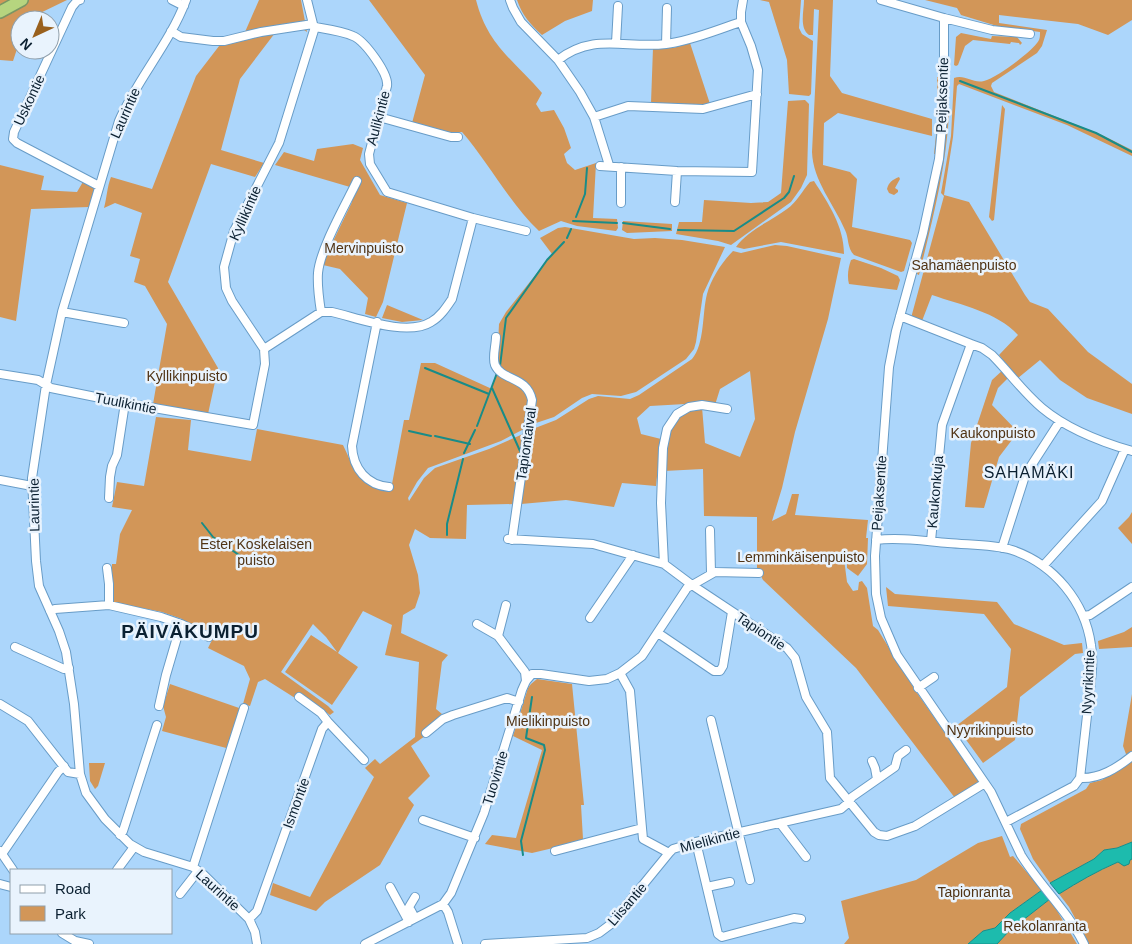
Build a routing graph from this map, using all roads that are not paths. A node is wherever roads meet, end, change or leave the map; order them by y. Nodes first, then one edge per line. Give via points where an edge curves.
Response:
1 (22, 0) edge
2 (172, 0) edge
3 (307, 0) edge
4 (510, 0) edge
5 (744, 0) edge
6 (881, 0) edge
7 (79, 1) edge
8 (185, 3) edge
9 (618, 6) dead end
10 (668, 8) dead end
11 (0, 12) edge
12 (944, 18) junction
13 (740, 22) junction
14 (314, 25) junction
15 (171, 31) junction
16 (1030, 34) dead end
17 (616, 43) junction
18 (666, 44) junction
19 (558, 60) junction
20 (757, 94) junction
21 (379, 117) junction
22 (594, 117) junction
23 (458, 137) dead end
24 (609, 165) junction
25 (600, 166) dead end
26 (621, 167) junction
27 (677, 171) junction
28 (357, 181) dead end
29 (99, 186) junction
30 (621, 202) dead end
31 (675, 202) dead end
32 (473, 218) junction
33 (526, 231) dead end
34 (62, 312) junction
35 (321, 312) junction
36 (900, 316) junction
37 (377, 322) junction
38 (124, 323) dead end
39 (496, 337) dead end
40 (972, 344) junction
41 (264, 349) junction
42 (0, 374) edge
43 (46, 385) junction
44 (125, 403) junction
45 (727, 409) dead end
46 (1060, 421) junction
47 (1129, 450) edge
48 (0, 480) edge
49 (32, 486) junction
50 (389, 487) dead end
51 (109, 498) dead end
52 (710, 530) dead end
53 (510, 540) joint
54 (876, 540) junction
55 (931, 541) junction
56 (1002, 548) junction
57 (633, 555) junction
58 (664, 564) junction
59 (1043, 566) junction
60 (107, 568) dead end
61 (759, 573) dead end
62 (711, 574) junction
63 (692, 585) junction
64 (1132, 587) edge
65 (109, 605) junction
66 (506, 605) dead end
67 (50, 611) junction
68 (732, 612) junction
69 (1084, 616) junction
70 (590, 618) dead end
71 (181, 624) junction
72 (476, 624) dead end
73 (658, 633) junction
74 (498, 636) junction
75 (209, 637) dead end
76 (15, 647) dead end
77 (69, 668) junction
78 (620, 673) junction
79 (934, 676) dead end
80 (526, 681) junction
81 (918, 688) junction
82 (299, 697) dead end
83 (519, 702) junction
84 (0, 704) edge
85 (159, 706) dead end
86 (244, 708) dead end
87 (711, 720) dead end
88 (328, 722) junction
89 (157, 725) dead end
90 (426, 733) dead end
91 (906, 750) dead end
92 (1132, 756) edge
93 (364, 760) dead end
94 (872, 761) dead end
95 (64, 766) junction
96 (80, 774) junction
97 (1080, 778) junction
98 (876, 779) junction
99 (985, 783) junction
100 (848, 803) junction
101 (423, 820) dead end
102 (1006, 822) junction
103 (780, 823) junction
104 (642, 828) junction
105 (738, 832) junction
106 (120, 835) junction
107 (475, 838) junction
108 (696, 842) junction
109 (134, 847) junction
110 (555, 851) dead end
111 (1, 852) edge
112 (669, 854) junction
113 (806, 857) dead end
114 (12, 869) edge
115 (118, 869) edge
116 (195, 869) junction
117 (750, 880) dead end
118 (730, 882) dead end
119 (390, 887) dead end
120 (707, 887) junction
121 (180, 894) dead end
122 (415, 897) dead end
123 (443, 904) junction
124 (249, 919) junction
125 (801, 919) dead end
126 (412, 920) junction
127 (66, 934) edge
128 (89, 944) edge
129 (257, 944) edge
130 (364, 944) edge
131 (458, 944) edge
132 (486, 944) edge
133 (1084, 944) edge

1 - 11 highway
2 - 8 street
3 - 14 street
4 - 19 street via 521,22
5 - 13 street
6 - 12 street
7 - 29 street, Uskontie via 72,7 13,139
8 - 15 street, Laurintie
9 - 17 street
10 - 18 street
12 - 16 street via 992,30
12 - 36 street, Peijaksentie via 944,105 939,159
13 - 18 street
13 - 20 street via 758,70
14 - 15 street via 224,41 181,37
14 - 21 street, Aulikintie via 354,36 383,70 388,81
14 - 41 street, Kyllikintie via 279,143 234,231 224,267 226,288 232,301
15 - 29 street, Laurintie via 127,103
17 - 18 street
17 - 19 street via 588,44
19 - 22 street
20 - 22 street via 703,109 628,106
20 - 27 street via 752,172
21 - 23 street
21 - 32 street, Aulikintie via 369,160 387,192
22 - 24 street
24 - 25 street
24 - 26 street
26 - 27 street
26 - 30 street
27 - 31 street
28 - 35 street via 323,253 318,272
29 - 34 street, Laurintie
32 - 33 street, Aulikintie
32 - 37 street via 452,299 446,309 430,323 421,326 400,328
34 - 38 street
34 - 43 street, Laurintie
35 - 37 street
35 - 41 street
36 - 40 street
36 - 54 street, Peijaksentie via 889,367
37 - 50 street via 351,443 355,464 362,474 377,484
39 - 53 street, Tapiontaival via 496,366 526,386 532,400
40 - 46 street via 992,355 1042,408
40 - 55 street, Kaukonkuja via 942,425
41 - 44 street, Tuulikintie via 254,425
42 - 43 street, Tuulikintie via 38,380
43 - 44 street, Tuulikintie
43 - 49 street, Laurintie
44 - 51 street via 110,477
45 - 58 street via 702,405 689,407 677,414 667,429 661,503
46 - 47 street
46 - 56 street via 1024,479
47 - 59 street via 1102,501
48 - 49 street
49 - 67 street, Laurintie via 39,586
52 - 62 street
53 - 57 street, Tapiontie via 593,544
54 - 55 street, Nyyrikintie
54 - 81 street, Peijaksentie via 876,594 881,618 897,655
55 - 56 street, Nyyrikintie
56 - 59 street, Nyyrikintie
57 - 58 street, Tapiontie
57 - 70 street
58 - 63 street, Tapiontie
59 - 69 street, Nyyrikintie via 1064,584
60 - 65 street
61 - 62 street
62 - 63 street
63 - 68 street, Tapiontie
63 - 73 street
64 - 69 street
65 - 67 street
65 - 71 street
66 - 74 street
67 - 77 street, Laurintie
68 - 73 street via 720,671 714,671
68 - 100 street, Tapiontie via 792,652 806,697 827,732 830,778
69 - 97 street, Nyyrikintie via 1091,645 1092,670
71 - 75 street
71 - 85 street
72 - 74 street
73 - 78 street via 642,656
74 - 80 street via 525,672
76 - 77 street via 62,668
77 - 96 street, Laurintie
78 - 80 street via 589,681 532,674
78 - 104 street via 630,691
79 - 81 street
80 - 83 street, Tuovintie
81 - 99 street, Peijaksentie
82 - 88 street via 322,713
83 - 90 street via 507,698 453,715
83 - 107 street, Tuovintie
84 - 95 street via 28,721
86 - 116 street
87 - 105 street
88 - 93 street
88 - 124 street, Ismontie via 322,729 257,910
89 - 106 street
91 - 98 street, Mielikintie via 898,756 895,767
92 - 97 street via 1099,776
94 - 98 street
95 - 96 street via 68,772
95 - 111 street
96 - 106 street, Laurintie via 86,793
97 - 102 street via 1074,786
98 - 100 street, Mielikintie
99 - 100 street, Tapiontie via 926,821 887,836 874,832
99 - 102 street, Peijaksentie
100 - 103 street, Mielikintie via 841,809
101 - 107 street
102 - 133 street, Peijaksentie via 1021,855 1064,910
103 - 105 street, Mielikintie
103 - 113 street
104 - 110 street
104 - 112 street, Mielikintie via 643,840
105 - 108 street, Mielikintie
105 - 117 street
106 - 109 street, Laurintie
107 - 123 street, Tuovintie
108 - 112 street, Mielikintie via 673,849
108 - 120 street
109 - 115 street
109 - 116 street, Laurintie
111 - 114 street
112 - 132 street, Liisantie via 611,924 599,933 587,938
116 - 121 street
116 - 124 street, Laurintie
118 - 120 street
119 - 126 street
120 - 125 street via 718,934 722,937 794,918
122 - 126 street via 409,907
123 - 126 street
123 - 131 street
124 - 129 street, Laurintie
126 - 130 street
127 - 128 street via 75,941

